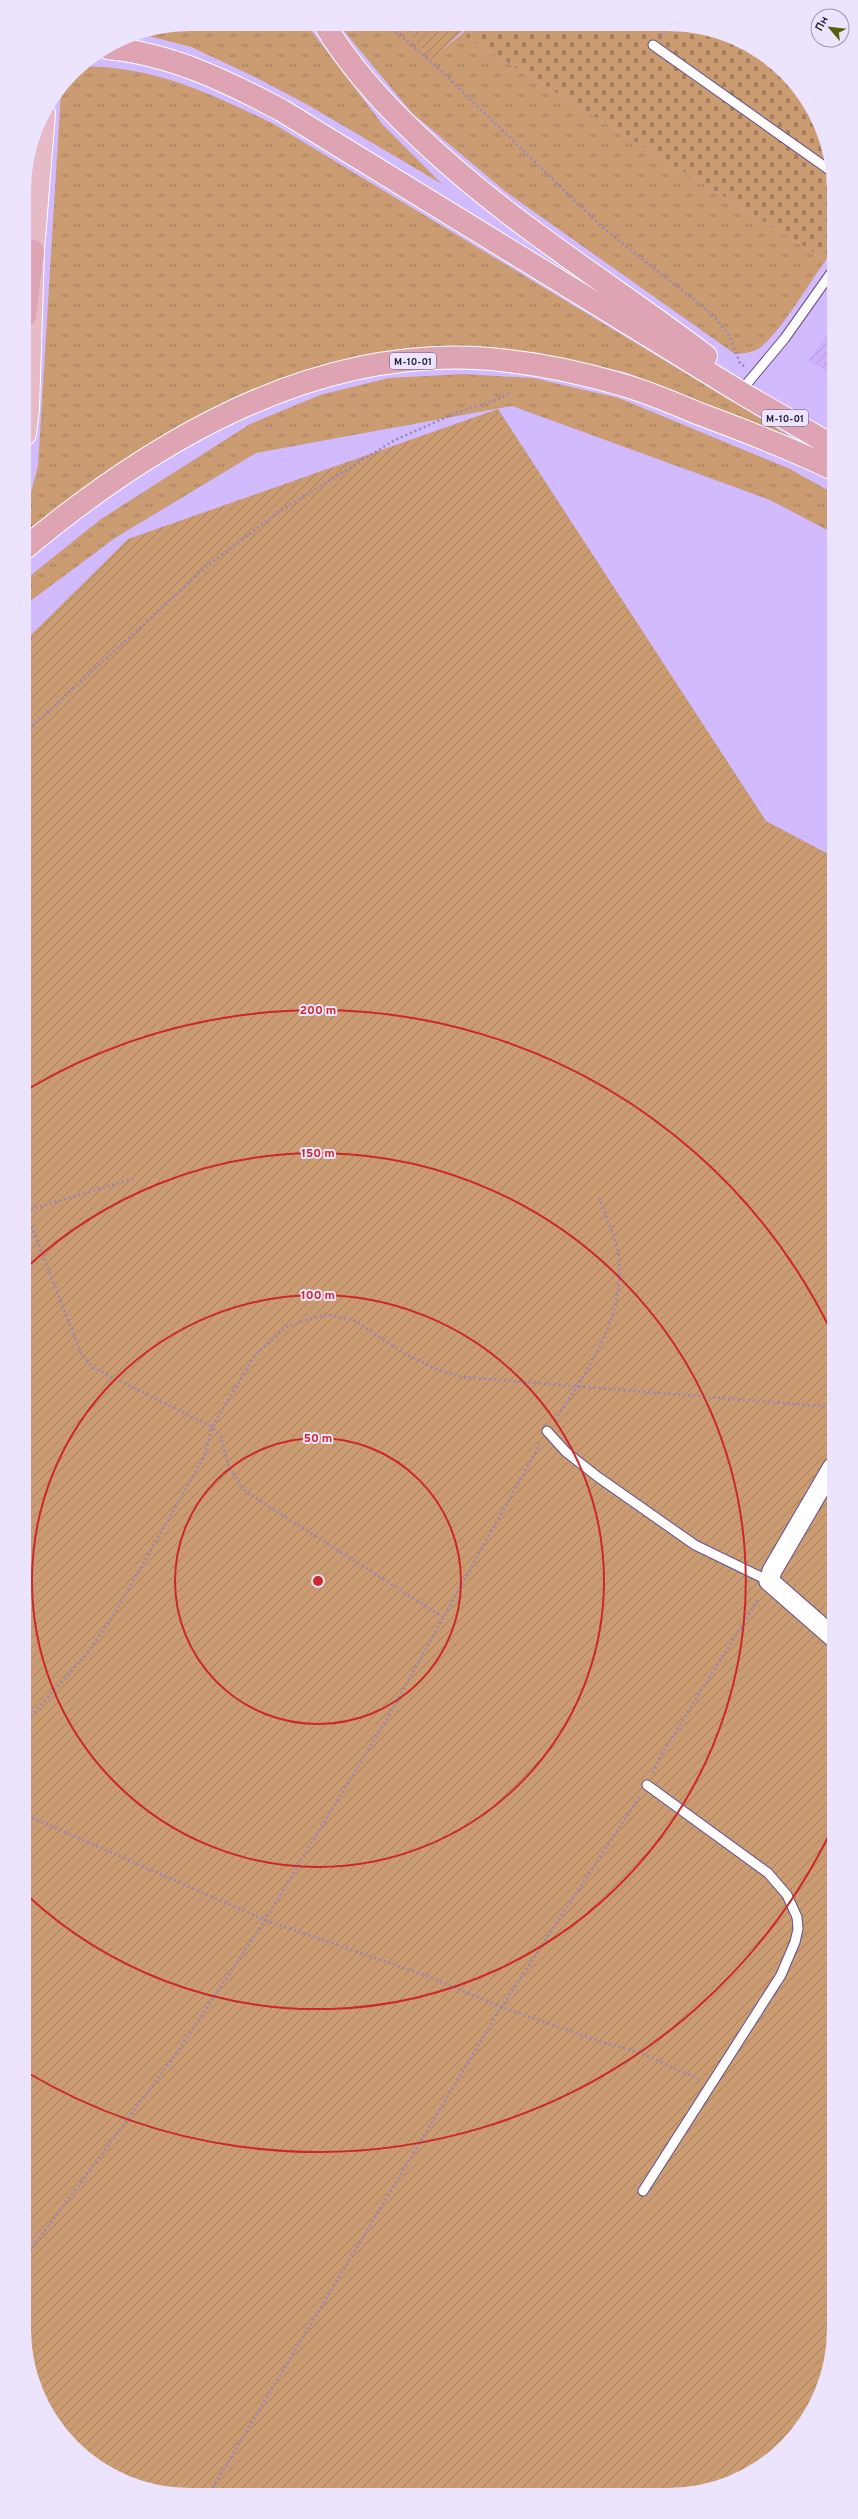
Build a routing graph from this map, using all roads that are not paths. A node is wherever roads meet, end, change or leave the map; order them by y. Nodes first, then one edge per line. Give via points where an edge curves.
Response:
1 (329, 31) edge
2 (654, 44) dead end
3 (116, 49) edge
4 (43, 130) edge
5 (826, 167) edge
6 (33, 251) junction
7 (31, 267) edge
8 (827, 279) edge
9 (31, 309) edge
10 (740, 392) junction
11 (827, 442) edge
12 (827, 466) edge
13 (31, 543) edge
14 (547, 1431) road end
15 (827, 1477) edge
16 (769, 1581) junction
17 (827, 1632) edge
18 (647, 1785) dead end
19 (642, 2191) dead end

1 - 10 highway, М-10-01 via 358,73 443,161 516,221 706,356
2 - 5 lane
3 - 10 highway, М-10-01 via 157,56 191,67 281,110
4 - 6 main road
6 - 7 highway
6 - 9 main road
8 - 10 lane
10 - 11 highway, М-10-01
12 - 13 highway, М-10-01 via 776,442 624,385 534,364 475,358 416,360 324,375 248,404 188,434 120,475
14 - 16 lane via 566,1452 598,1477 695,1545
15 - 16 street via 772,1571
16 - 17 street
18 - 19 lane via 768,1873 787,1895 797,1917 796,1942 781,1975

